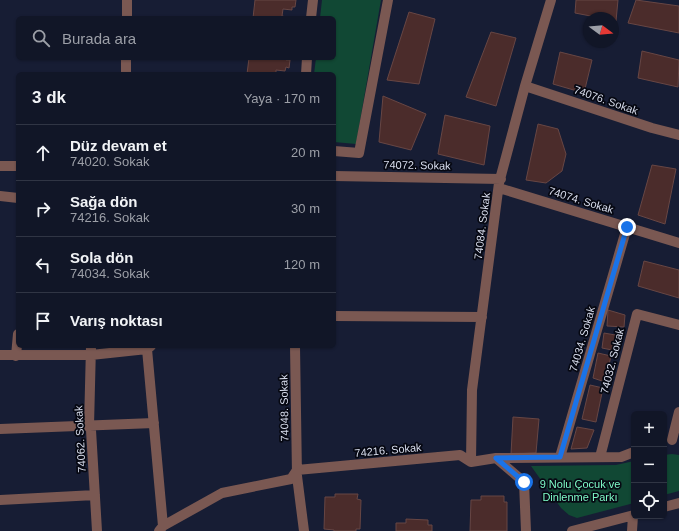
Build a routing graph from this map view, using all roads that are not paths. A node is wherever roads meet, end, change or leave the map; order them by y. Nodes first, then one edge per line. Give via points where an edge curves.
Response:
1 (127, 0) edge
2 (313, 0) edge
3 (388, 0) edge
4 (551, 0) edge
5 (127, 16) edge
6 (311, 16) edge
7 (126, 60) edge
8 (307, 60) edge
9 (126, 72) edge
10 (306, 72) edge
11 (525, 86) junction
12 (679, 135) edge
13 (336, 151) edge
14 (0, 166) edge
15 (16, 166) edge
16 (336, 176) edge
17 (500, 183) junction
18 (0, 196) edge
19 (16, 198) edge
20 (627, 227) junction
21 (679, 243) edge
22 (336, 316) edge
23 (482, 317) junction
24 (679, 325) edge
25 (17, 348) edge
26 (149, 348) edge
27 (295, 348) edge
28 (91, 350) edge
29 (0, 356) edge
30 (16, 356) junction
31 (679, 412) edge
32 (154, 423) junction
33 (89, 426) junction
34 (0, 429) edge
35 (672, 441) edge
36 (631, 453) edge
37 (560, 457) junction
38 (600, 457) junction
39 (496, 458) junction
40 (471, 462) junction
41 (297, 470) junction
42 (95, 495) junction
43 (0, 500) edge
44 (679, 503) edge
45 (667, 506) edge
46 (631, 516) edge
47 (633, 519) edge
48 (160, 528) edge
49 (97, 531) edge
50 (304, 531) edge
51 (526, 531) edge
52 (572, 531) edge
53 (632, 531) edge

1 - 5 street
2 - 6 street
3 - 13 street via 359,153
4 - 11 street, 74084. Sokak
7 - 9 street
8 - 10 street
11 - 12 street, 74076. Sokak
11 - 17 street, 74084. Sokak
14 - 15 street
16 - 17 street, 74072. Sokak
17 - 20 street, 74074. Sokak
17 - 23 street, 74084. Sokak
18 - 19 street
20 - 21 street, 74074. Sokak
20 - 37 street, 74034. Sokak
22 - 23 street
23 - 40 street, 74084. Sokak via 472,390
24 - 38 street, 74032. Sokak via 637,314
25 - 30 street
26 - 28 street
26 - 32 street
27 - 41 street, 74048. Sokak
28 - 30 street
28 - 33 street, 74062. Sokak
29 - 30 street
31 - 35 street
32 - 33 street
32 - 48 street
33 - 34 street
33 - 42 street, 74062. Sokak
36 - 38 street, 74216. Sokak
37 - 38 street, 74216. Sokak
37 - 39 street, 74216. Sokak
39 - 40 street, 74216. Sokak
39 - 51 street via 524,482
40 - 41 street, 74216. Sokak via 460,455
41 - 48 street via 291,479 222,493
41 - 50 street, 74048. Sokak
42 - 43 street
42 - 49 street, 74062. Sokak
44 - 45 street
46 - 52 street
47 - 53 street

